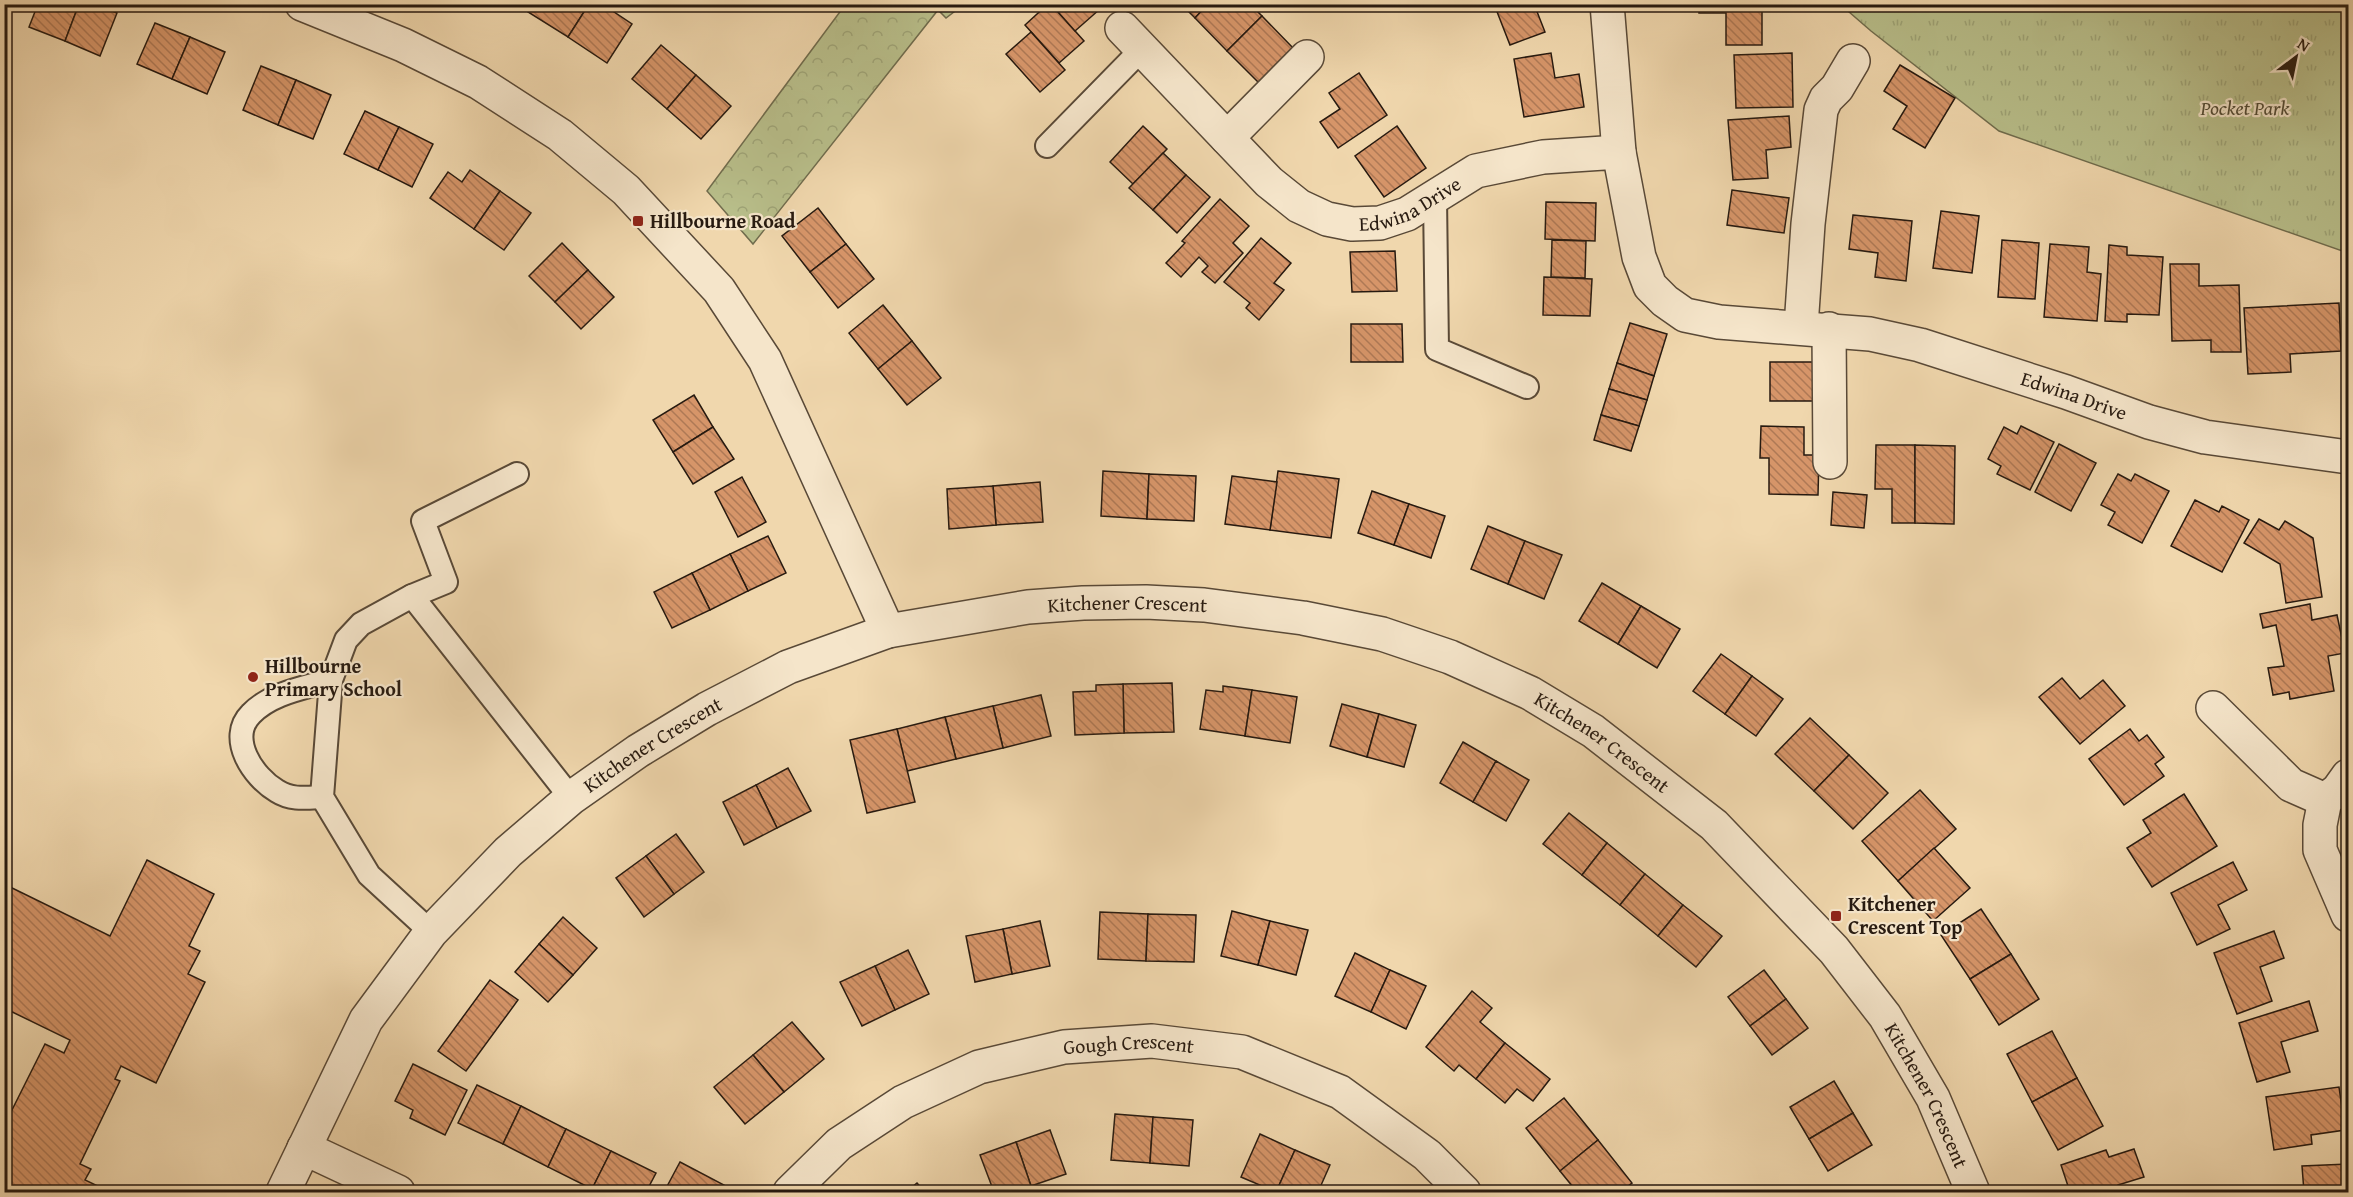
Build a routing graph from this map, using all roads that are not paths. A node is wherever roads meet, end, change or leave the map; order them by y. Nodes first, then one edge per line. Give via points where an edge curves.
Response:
1 (302, 4) edge
2 (1607, 4) edge
3 (1132, 39) joint
4 (1307, 57) dead end
5 (1853, 61) dead end
6 (1227, 138) junction
7 (1047, 146) dead end
8 (1619, 152) junction
9 (1435, 198) junction
10 (1815, 328) junction
11 (1527, 387) dead end
12 (2349, 457) edge
13 (1830, 462) dead end
14 (517, 474) dead end
15 (412, 596) junction
16 (888, 631) junction
17 (331, 680) junction
18 (2213, 708) dead end
19 (2349, 776) edge
20 (322, 797) junction
21 (571, 798) junction
22 (2325, 800) junction
23 (2349, 915) edge
24 (431, 932) junction
25 (304, 1148) junction
26 (283, 1192) edge
27 (398, 1192) edge
28 (790, 1192) edge
29 (1464, 1192) edge
30 (1973, 1192) edge

1 - 16 street via 403,45 478,82 560,135 626,190 719,290 765,360
2 - 8 street, Edwina Drive
3 - 6 street, Edwina Drive
3 - 7 lane
4 - 6 street
5 - 10 street via 1821,110 1808,224
6 - 9 street, Edwina Drive via 1269,182 1299,206 1327,219 1380,224
8 - 9 street, Edwina Drive via 1503,164 1476,171
8 - 10 street, Edwina Drive via 1638,257 1650,286 1665,302 1685,315 1719,322
9 - 11 lane via 1437,349
10 - 12 street, Edwina Drive via 1920,345 2205,437
10 - 13 street
14 - 15 lane via 423,522 446,582
15 - 17 lane via 361,624 346,640
15 - 21 lane
16 - 21 street, Kitchener Crescent via 788,667 707,709
16 - 30 street, Kitchener Crescent via 1028,607 1146,602 1204,605 1303,618 1382,634 1450,657 1530,693 1593,731 1714,825 1834,950 1885,1016 1933,1098
17 - 20 lane
17 - 20 lane via 264,702 249,716 242,731 243,752 276,791 297,799
18 - 22 street via 2291,785
19 - 22 street
20 - 24 lane via 369,875
21 - 24 street, Kitchener Crescent via 508,852
22 - 23 street via 2320,850
24 - 25 street, Kitchener Crescent via 366,1020
25 - 26 street, Kitchener Crescent
25 - 27 street
28 - 29 street, Gough Crescent via 839,1144 894,1108 979,1067 1064,1047 1152,1041 1242,1052 1340,1092 1427,1155

